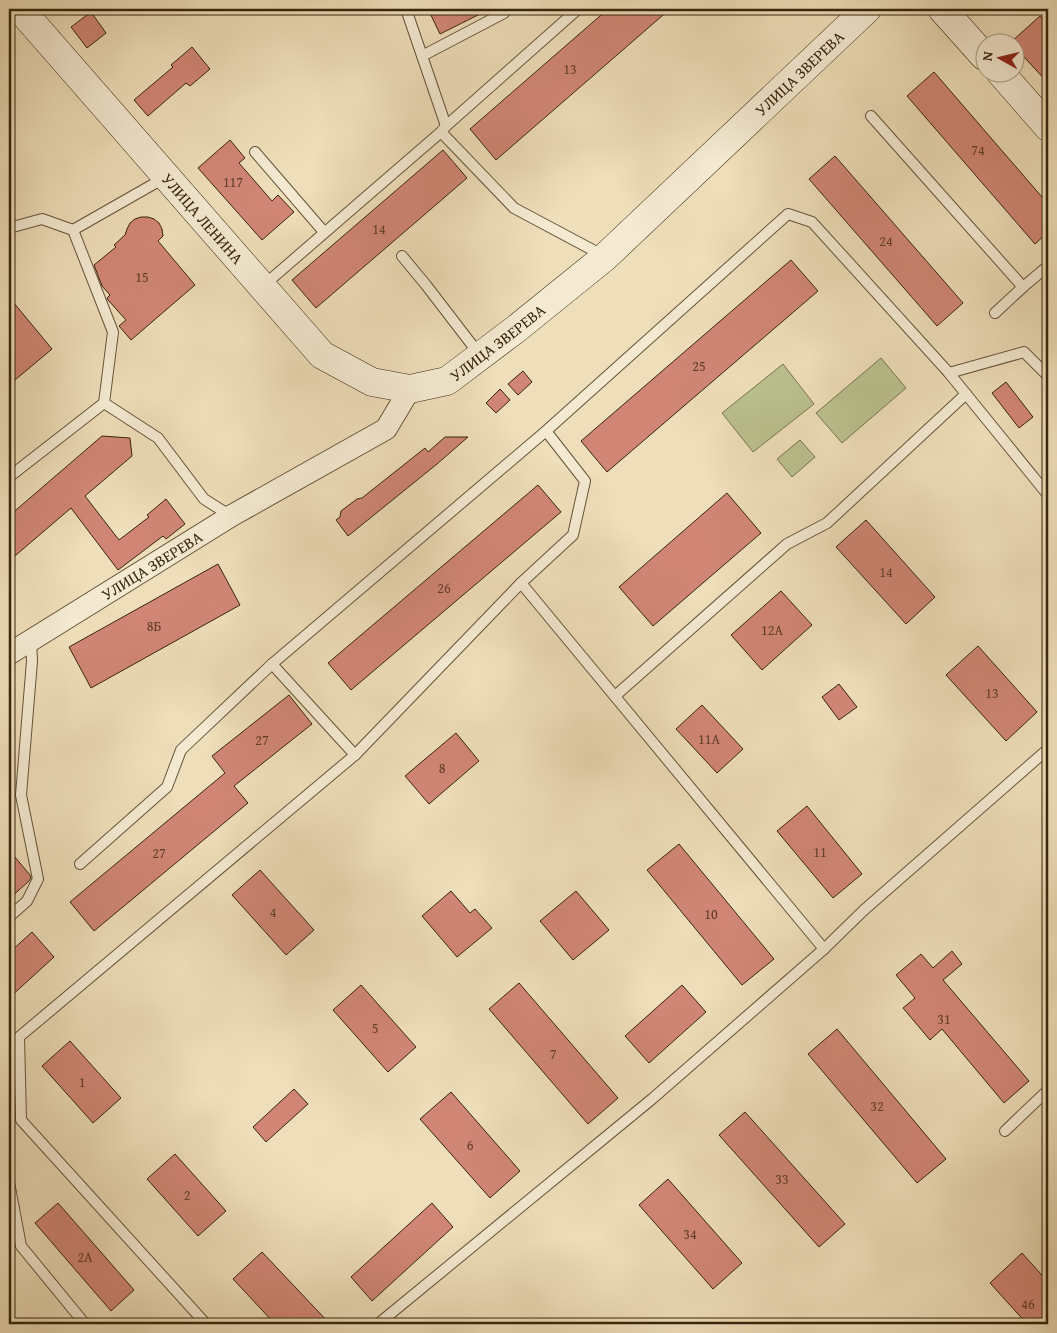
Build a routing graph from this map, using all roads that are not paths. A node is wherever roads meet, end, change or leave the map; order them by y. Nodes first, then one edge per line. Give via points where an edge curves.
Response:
1 (20, 9) edge
2 (406, 9) edge
3 (501, 9) edge
4 (578, 9) edge
5 (867, 9) edge
6 (942, 9) edge
7 (974, 45) edge
8 (422, 56) junction
9 (1009, 82) edge
10 (872, 116) dead end
11 (1048, 127) edge
12 (443, 129) junction
13 (255, 152) dead end
14 (166, 176) junction
15 (9, 228) edge
16 (73, 230) junction
17 (324, 232) junction
18 (402, 256) dead end
19 (605, 256) junction
20 (1048, 266) edge
21 (262, 286) junction
22 (1023, 287) junction
23 (995, 313) dead end
24 (480, 355) junction
25 (949, 373) junction
26 (1048, 376) edge
27 (410, 389) junction
28 (966, 394) junction
29 (104, 403) junction
30 (546, 431) junction
31 (9, 477) edge
32 (1048, 495) edge
33 (232, 516) junction
34 (521, 583) junction
35 (31, 640) junction
36 (9, 654) edge
37 (272, 664) junction
38 (615, 696) junction
39 (1048, 749) edge
40 (355, 755) junction
41 (80, 864) dead end
42 (9, 917) edge
43 (824, 949) junction
44 (1048, 1090) edge
45 (1005, 1131) dead end
46 (9, 1182) edge
47 (85, 1324) edge
48 (206, 1324) edge
49 (378, 1324) edge

1 - 14 main road, УЛИЦА ЛЕНИНА
2 - 8 lane
3 - 8 lane via 504,13
4 - 12 lane
5 - 19 main road, УЛИЦА ЗВЕРЕВА
6 - 7 main road
8 - 12 lane
9 - 11 main road
10 - 22 lane
12 - 17 lane
12 - 19 lane via 514,208
13 - 17 lane
14 - 16 lane
14 - 21 main road, УЛИЦА ЛЕНИНА
15 - 16 lane via 42,219
16 - 29 lane via 113,332
17 - 21 lane
18 - 24 lane
19 - 24 main road, УЛИЦА ЗВЕРЕВА
20 - 22 lane
21 - 27 main road, УЛИЦА ЛЕНИНА via 322,355 372,382
22 - 23 lane
24 - 27 main road, УЛИЦА ЗВЕРЕВА via 447,381
25 - 26 lane via 1024,352
25 - 28 lane
25 - 30 lane via 812,222 788,214
27 - 33 street, УЛИЦА ЗВЕРЕВА via 386,429
28 - 32 lane
28 - 38 lane via 827,523 787,544
29 - 31 lane
29 - 33 lane via 158,438 204,499
30 - 34 lane via 585,481 573,535
30 - 37 lane
33 - 35 street, УЛИЦА ЗВЕРЕВА
34 - 38 lane
34 - 40 lane
35 - 36 street, УЛИЦА ЗВЕРЕВА
35 - 42 lane via 21,795 38,879 27,901
37 - 40 lane
37 - 41 lane via 181,750 167,787
38 - 43 lane
39 - 43 lane
40 - 48 lane via 20,1037 21,1120
43 - 49 lane via 652,1099
44 - 45 lane
46 - 47 lane via 21,1246

